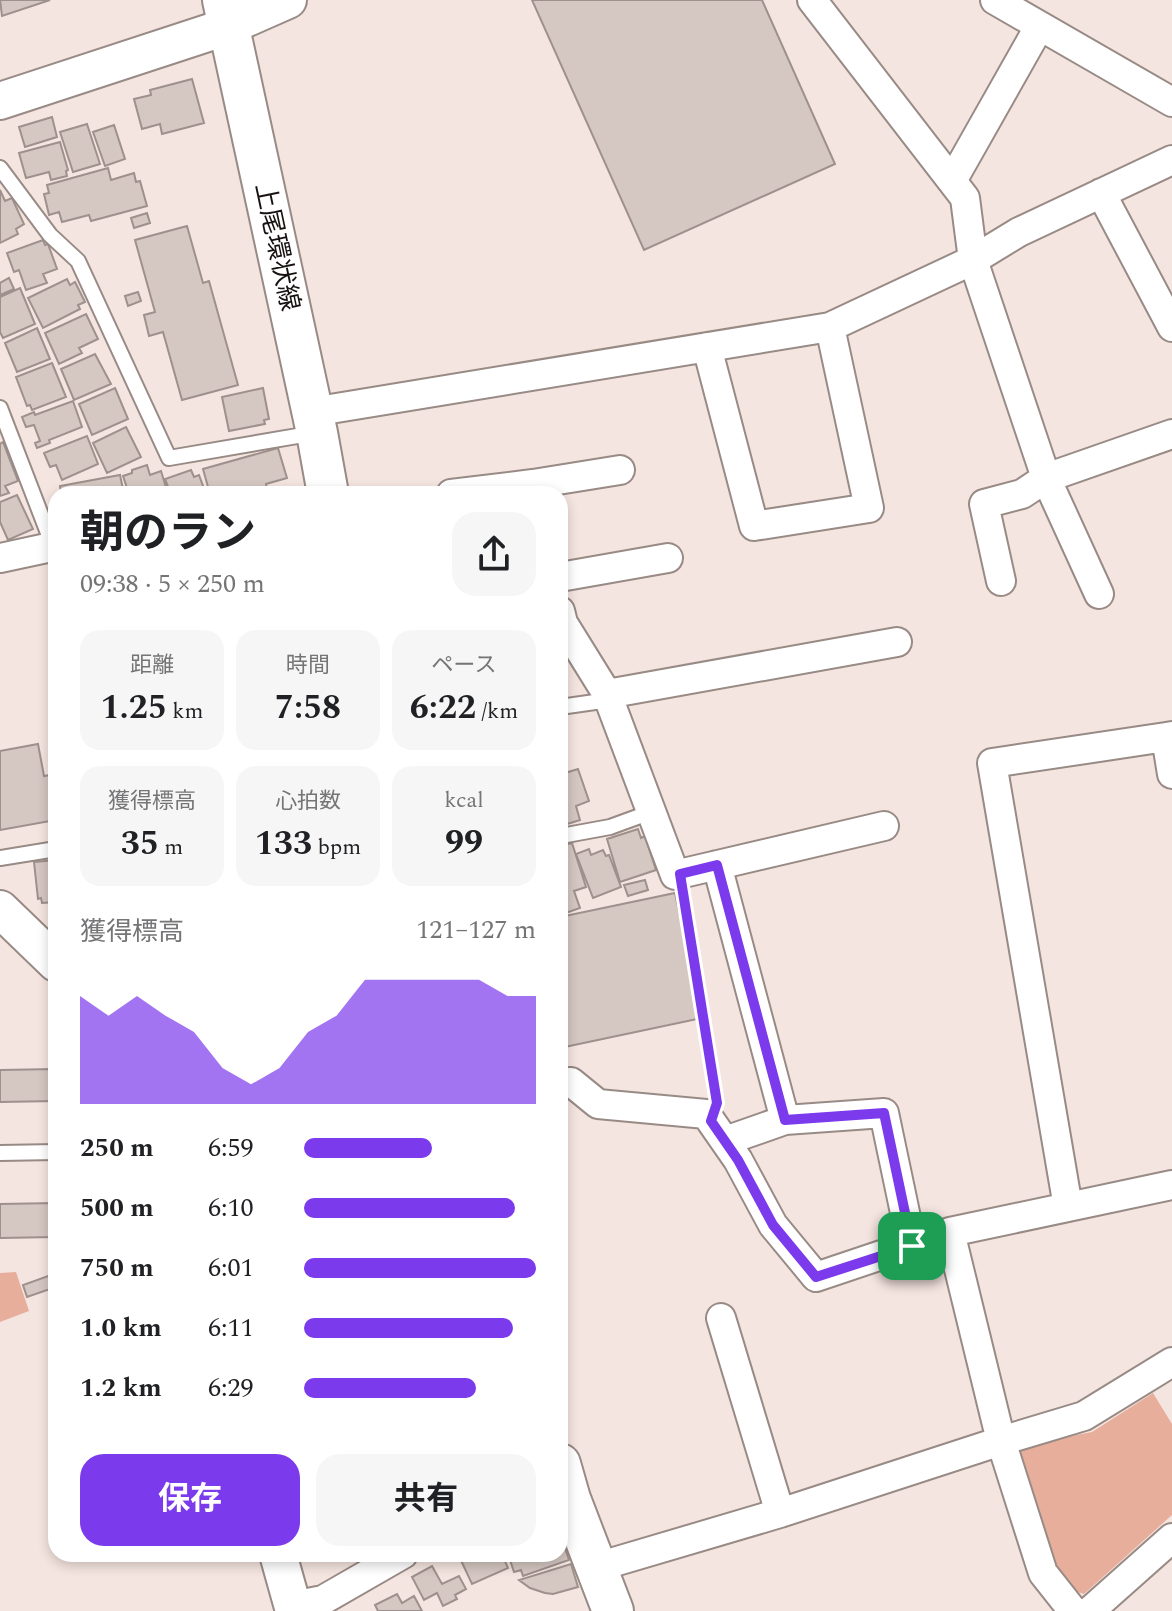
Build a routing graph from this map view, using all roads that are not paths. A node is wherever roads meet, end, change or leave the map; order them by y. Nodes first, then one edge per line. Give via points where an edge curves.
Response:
1 (288, 0) edge
2 (812, 0) edge
3 (995, 0) edge
4 (226, 13) edge
5 (1039, 27) junction
6 (0, 101) edge
7 (1172, 102) edge
8 (1172, 160) edge
9 (0, 168) edge
10 (952, 181) junction
11 (1101, 193) junction
12 (973, 260) junction
13 (830, 327) junction
14 (1172, 327) edge
15 (707, 347) junction
16 (0, 408) edge
17 (314, 422) junction
18 (4, 426) edge
19 (1172, 434) edge
20 (620, 470) dead end
21 (1046, 478) junction
22 (326, 486) edge
23 (548, 486) edge
24 (48, 530) edge
25 (48, 548) edge
26 (0, 558) edge
27 (668, 558) dead end
28 (568, 576) edge
29 (1001, 581) dead end
30 (1099, 594) dead end
31 (568, 631) edge
32 (897, 642) dead end
33 (608, 697) junction
34 (568, 705) edge
35 (1169, 736) edge
36 (1172, 774) edge
37 (651, 812) junction
38 (884, 826) dead end
39 (568, 835) edge
40 (48, 850) edge
41 (0, 858) edge
42 (717, 865) junction
43 (0, 909) edge
44 (48, 955) edge
45 (568, 1082) edge
46 (785, 1120) junction
47 (718, 1131) junction
48 (48, 1152) edge
49 (0, 1153) edge
50 (1172, 1185) edge
51 (1068, 1207) junction
52 (950, 1232) junction
53 (912, 1246) junction
54 (721, 1318) dead end
55 (1172, 1362) edge
56 (1001, 1441) junction
57 (568, 1492) edge
58 (780, 1513) junction
59 (1172, 1538) edge
60 (280, 1562) edge
61 (389, 1562) edge
62 (597, 1567) junction
63 (293, 1609) edge
64 (613, 1611) edge
65 (1073, 1611) edge
66 (1090, 1611) edge

1 - 4 street
2 - 10 street
3 - 5 street
4 - 6 street
4 - 17 main road, 上尾環状線
5 - 7 street
5 - 10 street
8 - 11 street
9 - 17 lane via 50,235 78,261 169,458
10 - 12 street via 965,198
11 - 12 street
11 - 14 street
12 - 13 street
12 - 21 street
13 - 15 street
13 - 15 street via 869,508 754,526
15 - 17 street
16 - 18 lane
17 - 22 main road, 上尾環状線
18 - 24 lane
19 - 21 street
20 - 23 street
21 - 29 street via 1022,494 984,504
21 - 30 street
25 - 26 street
27 - 28 street
31 - 33 street
32 - 33 street
33 - 34 lane
33 - 37 street
35 - 36 street
35 - 51 street via 992,763
37 - 39 lane
37 - 42 street via 675,875
38 - 42 street
40 - 41 lane
42 - 46 street
43 - 44 street
45 - 47 street via 598,1104 706,1114
46 - 47 street
46 - 53 street via 884,1113
47 - 53 street via 773,1225 816,1277
48 - 49 lane
50 - 51 street
51 - 52 street
52 - 53 street
52 - 56 street
54 - 58 street
55 - 56 street via 1084,1416
56 - 58 street
56 - 65 street via 1043,1573
57 - 62 main road
58 - 62 street
59 - 66 street
60 - 63 street
61 - 63 street via 323,1600
62 - 64 main road

